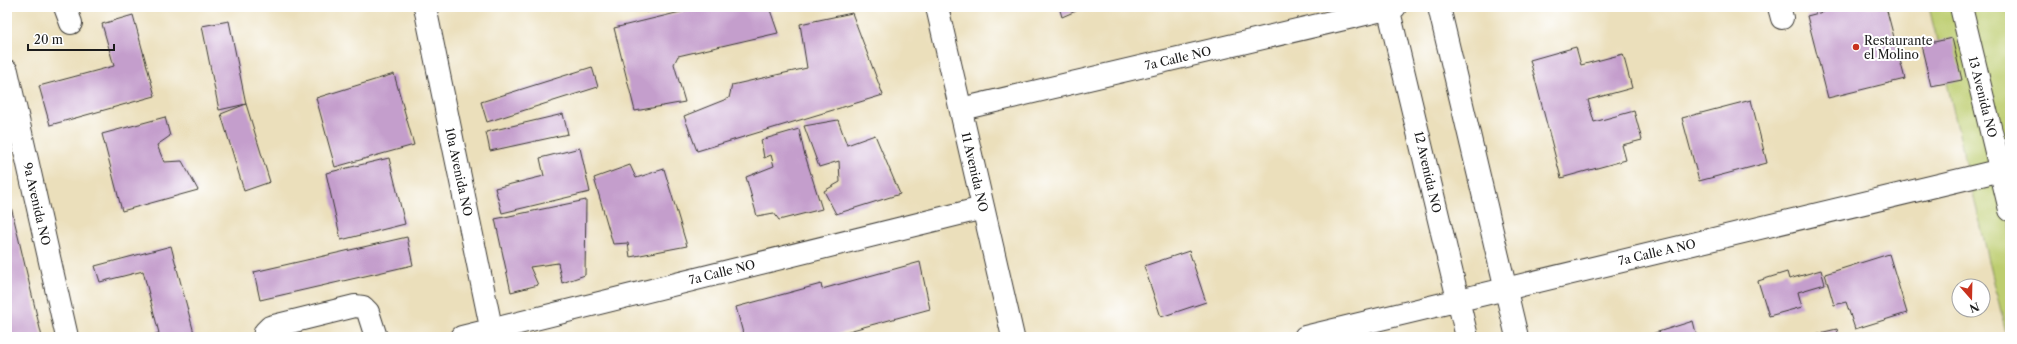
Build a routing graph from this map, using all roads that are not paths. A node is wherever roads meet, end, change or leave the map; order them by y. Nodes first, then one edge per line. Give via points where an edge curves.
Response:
1 (425, 7) edge
2 (937, 7) edge
3 (1391, 7) edge
4 (1439, 7) edge
5 (1960, 7) edge
6 (7, 71) edge
7 (961, 110) junction
8 (2005, 169) edge
9 (983, 208) junction
10 (2010, 210) edge
11 (1506, 289) junction
12 (1459, 300) junction
13 (492, 333) edge
14 (67, 337) edge
15 (264, 337) edge
16 (376, 337) edge
17 (462, 337) edge
18 (1013, 337) edge
19 (1305, 337) edge
20 (1467, 337) edge
21 (1517, 337) edge

1 - 13 street, 10a Avenida NO
2 - 7 street, 11 Avenida NO
3 - 7 street, 7a Calle NO
3 - 12 street, 12 Avenida NO
4 - 11 street
5 - 8 street, 13 Avenida NO
6 - 14 street, 9a Avenida NO
7 - 9 street, 11 Avenida NO
8 - 10 street, 13 Avenida NO
8 - 11 street, 7a Calle A NO
9 - 13 street, 7a Calle NO
9 - 18 street, 11 Avenida NO
11 - 12 street, 7a Calle A NO
11 - 21 street
12 - 19 street, 7a Calle A NO
12 - 20 street, 12 Avenida NO
13 - 17 street, 7a Calle NO
15 - 16 street via 270,327 355,306 363,307 368,312

